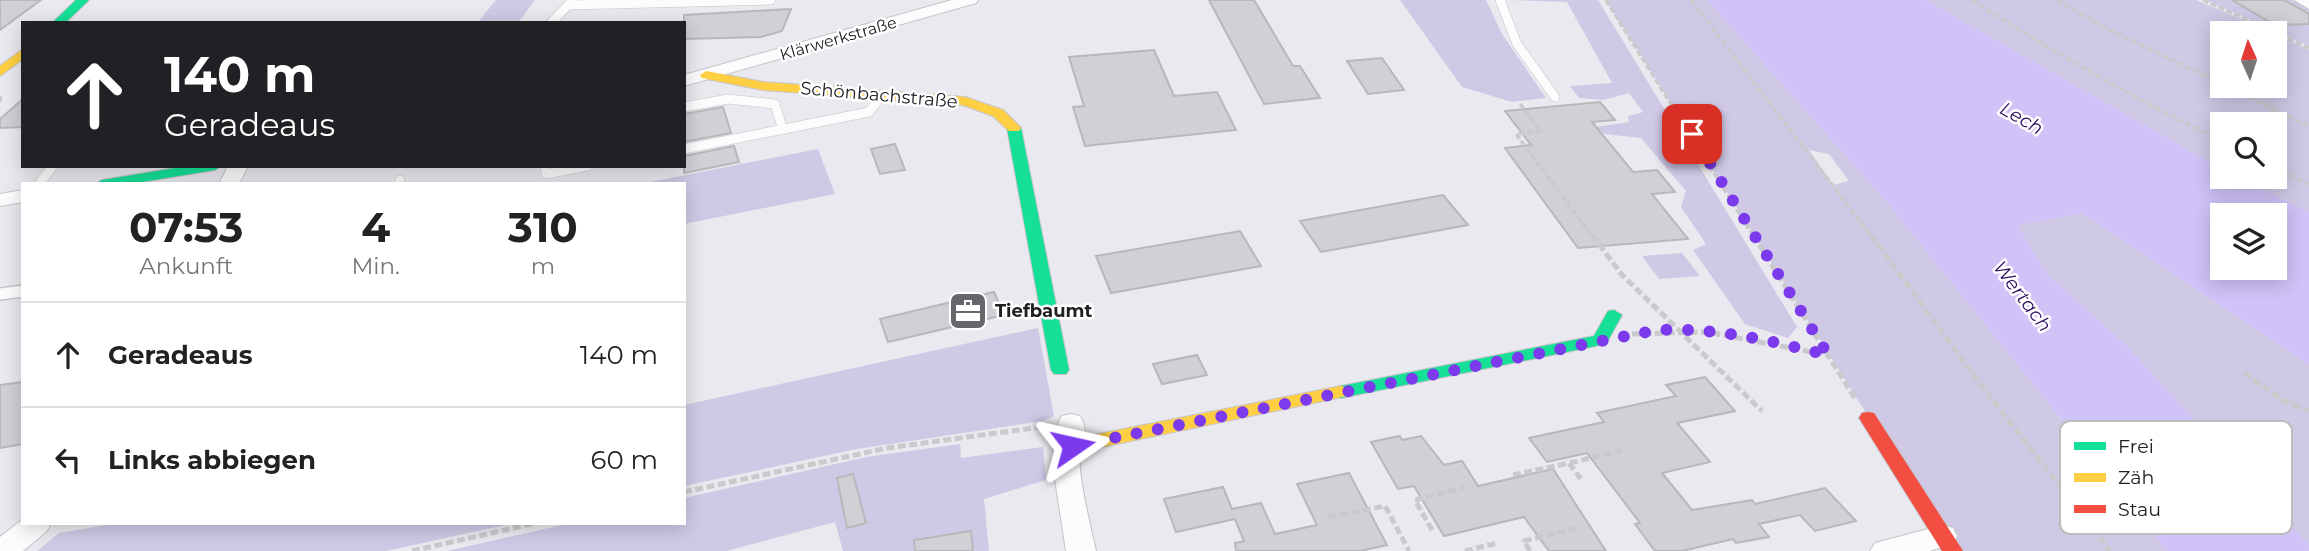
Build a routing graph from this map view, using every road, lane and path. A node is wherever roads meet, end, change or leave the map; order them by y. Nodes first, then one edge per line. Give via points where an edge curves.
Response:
1 (83, 0) edge
2 (771, 0) edge
3 (970, 0) edge
4 (1500, 0) edge
5 (1606, 0) edge
6 (1691, 0) edge
7 (1972, 0) edge
8 (2057, 0) edge
9 (2203, 0) edge
10 (2302, 0) edge
11 (572, 3) edge
12 (2309, 4) edge
13 (60, 21) edge
14 (553, 21) edge
15 (2309, 48) edge
16 (21, 55) edge
17 (0, 72) edge
18 (706, 75) junction
19 (2210, 78) edge
20 (686, 80) edge
21 (883, 94) junction
22 (0, 96) edge
23 (1555, 97) dead end
24 (2252, 98) edge
25 (0, 102) edge
26 (1520, 104) dead end
27 (686, 107) edge
28 (2309, 125) edge
29 (783, 130) junction
30 (2210, 135) edge
31 (686, 149) edge
32 (51, 168) edge
33 (202, 168) edge
34 (545, 168) edge
35 (578, 168) edge
36 (2287, 173) edge
37 (40, 182) edge
38 (115, 182) edge
39 (2309, 184) edge
40 (21, 196) edge
41 (0, 200) edge
42 (21, 291) edge
43 (0, 294) edge
44 (1614, 315) dead end
45 (1676, 329) junction
46 (1600, 340) junction
47 (1828, 355) junction
48 (1060, 370) dead end
49 (2244, 373) dead end
50 (1762, 411) dead end
51 (2309, 411) edge
52 (1868, 418) joint
53 (1072, 435) junction
54 (1627, 449) dead end
55 (1569, 463) junction
56 (1513, 475) dead end
57 (1581, 479) dead end
58 (1465, 487) dead end
59 (2060, 487) edge
60 (686, 492) edge
61 (1329, 517) dead end
62 (35, 525) edge
63 (527, 525) edge
64 (1576, 528) dead end
65 (1432, 530) dead end
66 (2097, 534) edge
67 (1497, 543) dead end
68 (1948, 543) edge
69 (3, 551) edge
70 (412, 551) edge
71 (1081, 551) edge
72 (1409, 551) edge
73 (1465, 551) edge
74 (1530, 551) edge
75 (1885, 551) edge
76 (2110, 551) edge

1 - 13 street
2 - 11 lane
3 - 18 street, Klärwerkstraße
4 - 23 lane via 1517,44
5 - 47 path
6 - 59 path
7 - 30 path via 2051,51
8 - 19 path
9 - 15 path
10 - 12 street
11 - 14 lane
16 - 17 street
18 - 20 street, Schönbachstraße
18 - 21 street, Schönbachstraße via 763,86
21 - 29 lane via 869,112
21 - 48 street, Schönbachstraße via 965,101 998,113 1015,129
22 - 25 path
24 - 28 path
26 - 45 path via 1541,131 1516,134 1623,276
27 - 29 lane via 727,99 775,104
29 - 31 lane
32 - 37 lane
33 - 38 street
34 - 35 lane via 546,174
36 - 39 path
40 - 41 street
42 - 43 lane
44 - 46 street
45 - 46 path
45 - 47 path via 1740,334
45 - 50 path
46 - 53 street
47 - 52 path
49 - 51 path via 2283,400
52 - 68 street
53 - 60 path via 887,448
53 - 71 street via 1066,460
54 - 55 path
55 - 56 path
55 - 57 path
58 - 65 path via 1415,500
61 - 72 path via 1385,506
62 - 69 street
63 - 70 path
64 - 74 path via 1524,541
66 - 76 path
67 - 73 path
68 - 75 street

